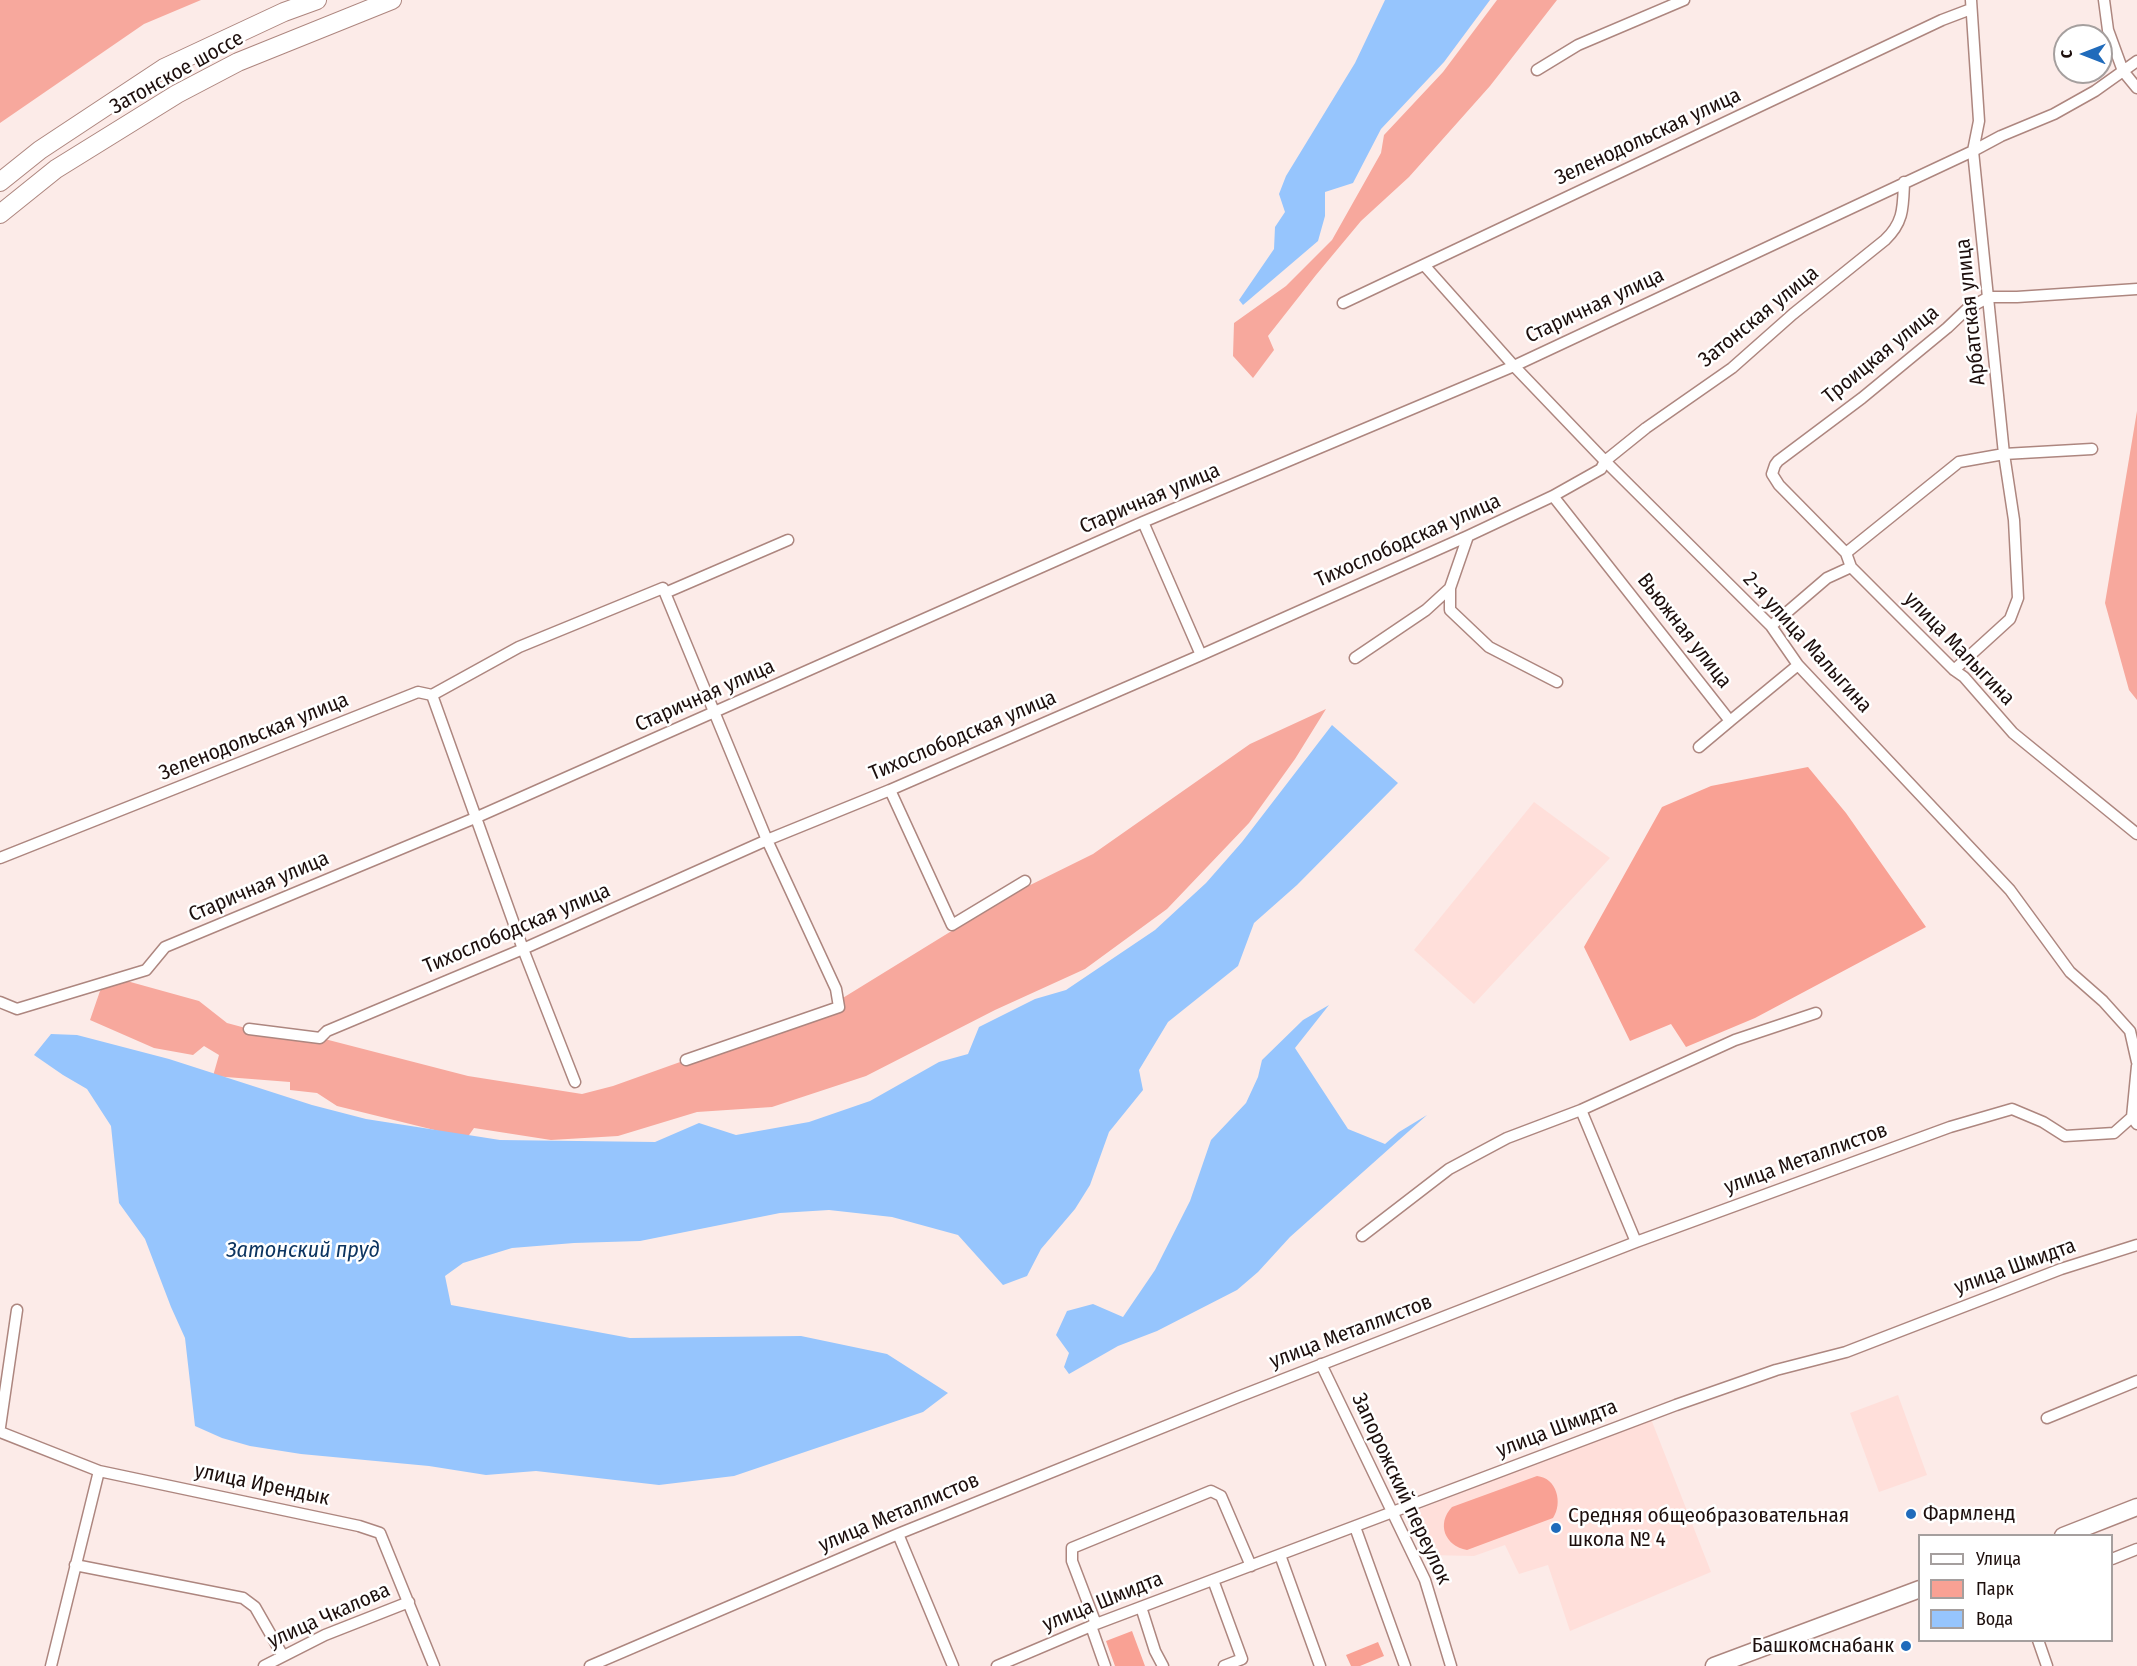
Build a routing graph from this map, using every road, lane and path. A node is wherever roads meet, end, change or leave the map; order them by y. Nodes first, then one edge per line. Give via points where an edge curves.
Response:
1 (317, 0) edge
2 (392, 0) edge
3 (1684, 0) edge
4 (2104, 0) edge
5 (1971, 4) edge
6 (2137, 61) edge
7 (1536, 70) dead end
8 (2123, 71) junction
9 (2137, 88) edge
10 (1973, 150) junction
11 (0, 182) edge
12 (1904, 182) junction
13 (0, 214) edge
14 (1424, 265) junction
15 (2137, 289) edge
16 (1989, 297) junction
17 (1343, 303) dead end
18 (1514, 366) junction
19 (2092, 449) dead end
20 (2004, 454) junction
21 (1605, 461) junction
22 (1772, 474) joint
23 (1553, 496) junction
24 (1143, 522) junction
25 (1468, 536) junction
26 (788, 540) dead end
27 (1846, 553) junction
28 (1851, 567) junction
29 (1450, 588) junction
30 (664, 591) junction
31 (1771, 626) junction
32 (1201, 655) junction
33 (1354, 658) dead end
34 (1798, 665) junction
35 (1954, 670) junction
36 (1557, 682) dead end
37 (432, 695) junction
38 (714, 714) junction
39 (1730, 721) junction
40 (1699, 747) dead end
41 (890, 790) junction
42 (475, 818) junction
43 (2137, 834) edge
44 (768, 840) junction
45 (0, 858) edge
46 (1025, 881) dead end
47 (523, 949) junction
48 (0, 1002) edge
49 (1816, 1014) dead end
50 (249, 1029) dead end
51 (686, 1060) dead end
52 (2137, 1064) edge
53 (574, 1082) dead end
54 (1581, 1110) junction
55 (2135, 1121) edge
56 (1362, 1236) dead end
57 (1636, 1242) junction
58 (2137, 1245) edge
59 (17, 1310) dead end
60 (1321, 1365) junction
61 (2137, 1382) edge
62 (2047, 1418) dead end
63 (0, 1429) edge
64 (99, 1471) junction
65 (2137, 1507) edge
66 (1393, 1513) junction
67 (1355, 1527) junction
68 (898, 1534) junction
69 (2067, 1534) edge
70 (2137, 1549) edge
71 (1280, 1555) junction
72 (2113, 1559) edge
73 (75, 1565) junction
74 (1251, 1566) junction
75 (1213, 1580) junction
76 (1918, 1590) edge
77 (409, 1602) junction
78 (1141, 1607) junction
79 (1094, 1625) junction
80 (2038, 1642) edge
81 (283, 1656) junction
82 (51, 1666) edge
83 (264, 1666) edge
84 (434, 1666) edge
85 (590, 1666) edge
86 (953, 1666) edge
87 (997, 1666) edge
88 (1105, 1666) edge
89 (1163, 1666) edge
90 (1224, 1666) edge
91 (1320, 1666) edge
92 (1405, 1666) edge
93 (1451, 1666) edge
94 (1714, 1666) edge
95 (2047, 1666) edge

1 - 11 main road, Затонское шоссе via 164,68 40,150
2 - 13 main road, Затонское шоссе via 238,62 177,94 56,169
3 - 7 street via 1578,45
4 - 8 street via 2108,30
5 - 10 street, Арбатская улица via 1979,121
5 - 14 street, Зеленодольская улица
6 - 8 street, Старичная улица
8 - 9 street
8 - 10 street, Старичная улица via 2054,114
10 - 12 street, Старичная улица
10 - 16 street, Арбатская улица
12 - 18 street, Старичная улица
12 - 21 street, Затонская улица via 1900,220 1885,240 1732,368
14 - 17 street, Зеленодольская улица
14 - 18 street, 2-я улица Малыгина
15 - 16 street
16 - 20 street, Арбатская улица
16 - 22 street, Троицкая улица via 1967,309 1862,398 1778,461
18 - 21 street, 2-я улица Малыгина
18 - 24 street, Старичная улица
19 - 20 street
20 - 27 street via 1959,462
20 - 35 street, Арбатская улица via 2014,520 2018,598 2010,619
21 - 23 street, Тихослободская улица via 1601,469
21 - 31 street, 2-я улица Малыгина
22 - 27 street, улица Малыгина
23 - 25 street, Тихослободская улица
23 - 39 street, Вьюжная улица
24 - 32 street
24 - 38 street, Старичная улица
25 - 29 street
25 - 32 street, Тихослободская улица
26 - 30 street
27 - 28 street, улица Малыгина
28 - 31 street via 1827,578
28 - 35 street, улица Малыгина
29 - 33 street via 1425,610
29 - 36 street via 1450,610 1489,647
30 - 37 street via 519,647
30 - 38 street
31 - 34 street, 2-я улица Малыгина
32 - 41 street, Тихослободская улица
34 - 39 street, Вьюжная улица
34 - 52 street, 2-я улица Малыгина via 2010,890 2070,972 2130,1031
35 - 43 street, улица Малыгина via 2013,733
37 - 42 street
37 - 45 street, Зеленодольская улица via 418,692
38 - 42 street, Старичная улица
38 - 44 street
39 - 40 street
41 - 44 street, Тихослободская улица
41 - 46 street via 952,925
42 - 47 street
42 - 48 street, Старичная улица via 165,947 146,970 17,1009
44 - 47 street, Тихослободская улица
44 - 51 street via 836,989 839,1007
47 - 50 street, Тихослободская улица via 327,1031 320,1038
47 - 53 street
49 - 54 street via 1735,1040
52 - 55 street, 2-я улица Малыгина
54 - 56 street via 1507,1138 1449,1169
54 - 57 street
55 - 57 street, улица Металлистов via 2114,1133 2065,1136 2012,1109 1950,1127
57 - 60 street, улица Металлистов
58 - 66 street, улица Шмидта via 2061,1269 1846,1352 1776,1370 1676,1405
59 - 63 street
60 - 66 street, Запорожский переулок
60 - 68 street, улица Металлистов
61 - 62 street
63 - 64 street, улица Ирендык
64 - 73 street
64 - 77 street, улица Ирендык via 380,1533
65 - 69 main road
66 - 67 street, улица Шмидта
66 - 93 street, Запорожский переулок via 1425,1580
67 - 71 street, улица Шмидта
67 - 92 street
68 - 85 street, улица Металлистов
68 - 86 street
70 - 72 street
71 - 74 street, улица Шмидта
71 - 91 street
73 - 81 street via 243,1598 255,1607
73 - 82 street
74 - 75 street, улица Шмидта
74 - 79 street via 1221,1496 1211,1491 1072,1548 1072,1561
75 - 78 street, улица Шмидта
75 - 90 street via 1242,1659
76 - 94 main road
77 - 81 street, улица Чкалова
77 - 84 street, улица Ирендык
78 - 79 street, улица Шмидта
78 - 89 street
79 - 87 street, улица Шмидта
79 - 88 street
80 - 95 street
81 - 83 street, улица Чкалова

